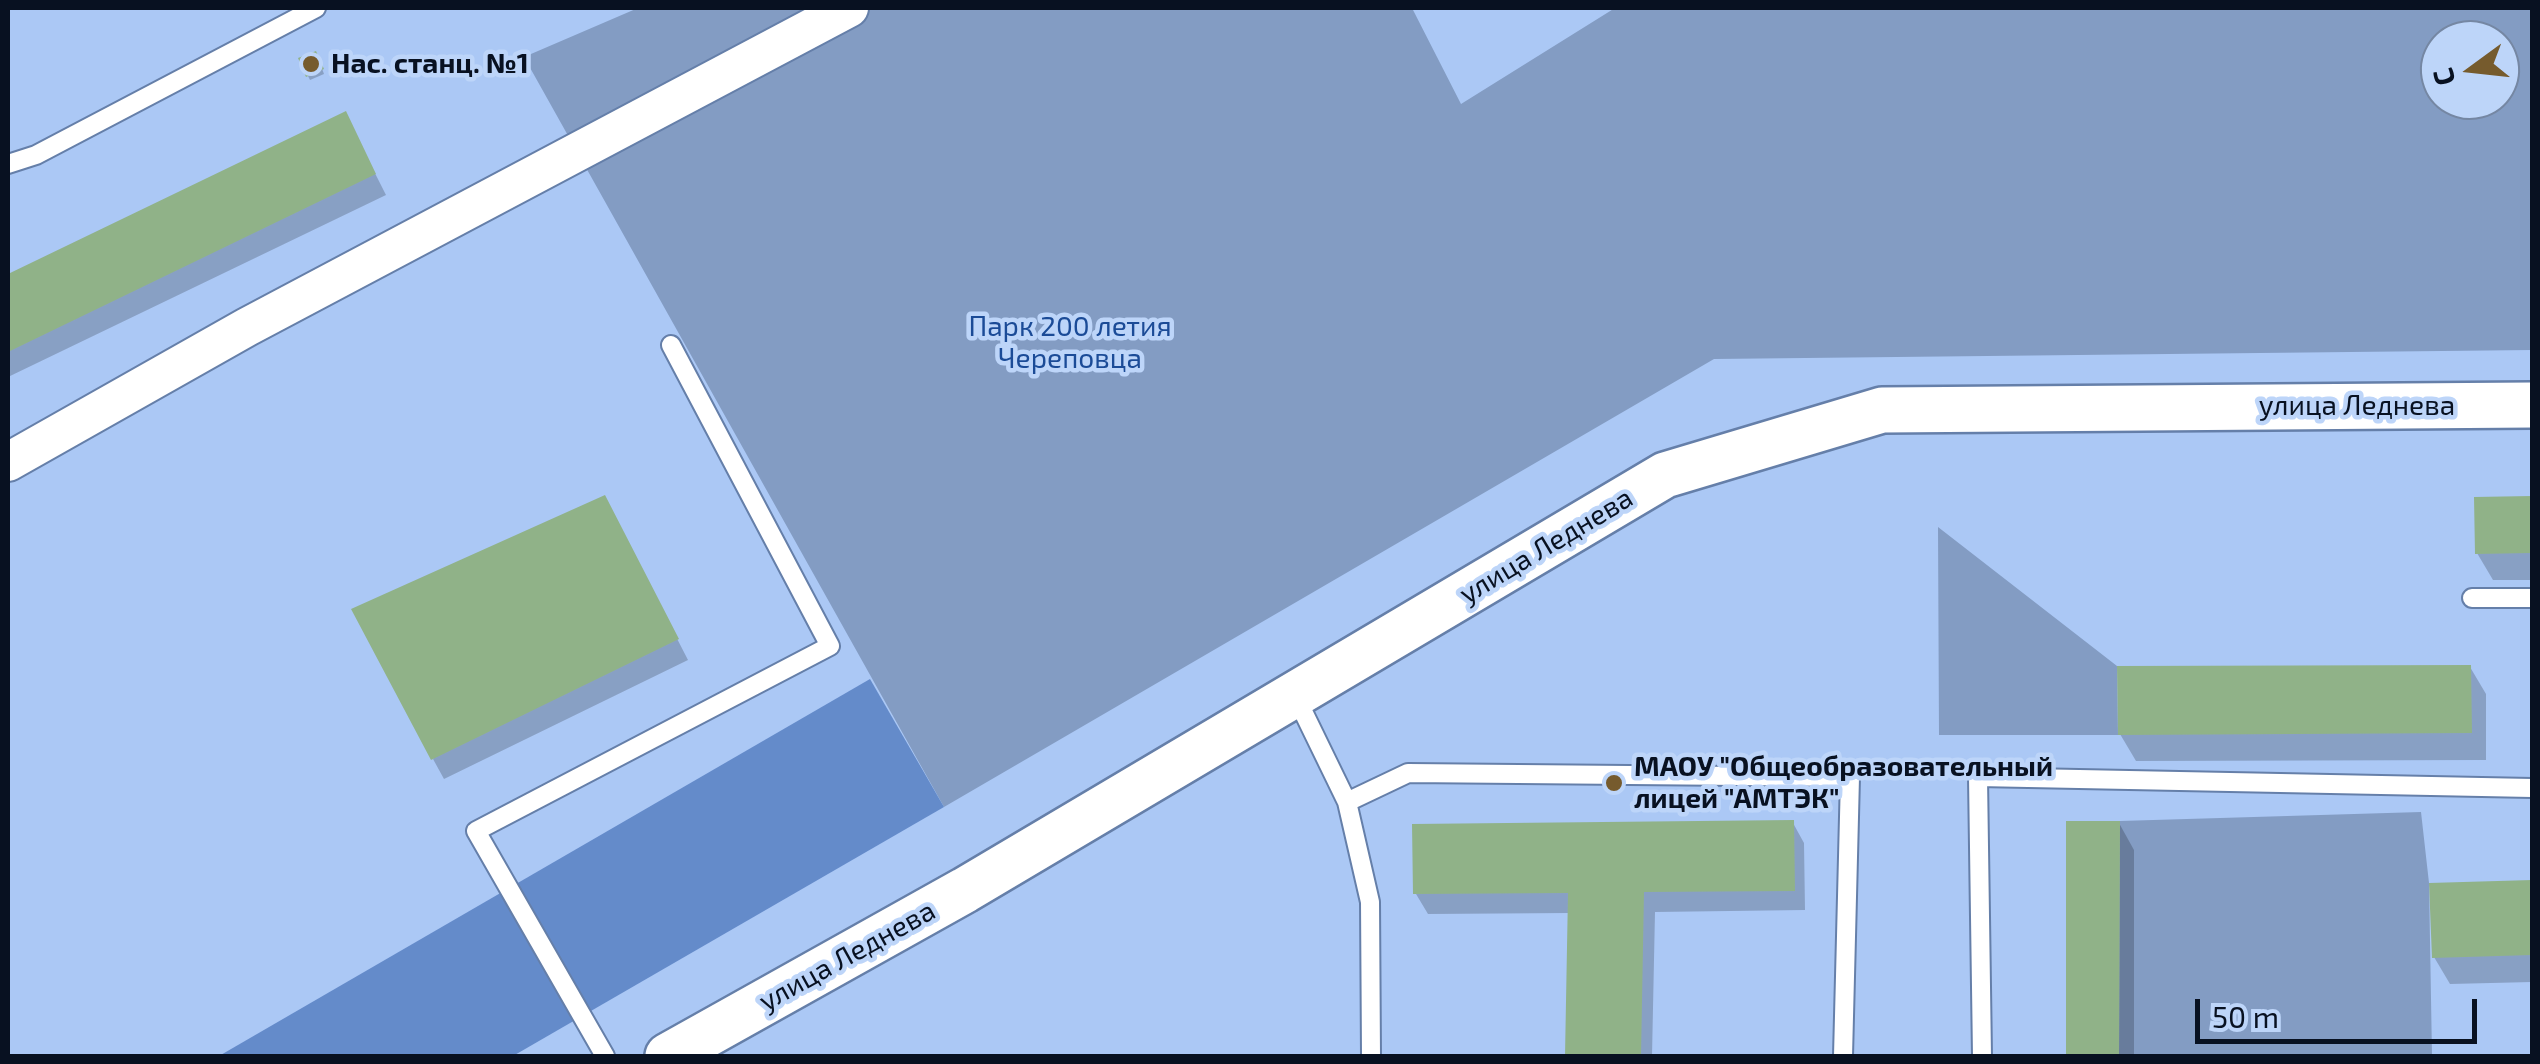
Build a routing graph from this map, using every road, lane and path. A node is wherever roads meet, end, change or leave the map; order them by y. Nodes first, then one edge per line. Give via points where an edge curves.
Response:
1 (316, 8) edge
2 (849, 8) edge
3 (8, 164) edge
4 (671, 345) dead end
5 (2532, 405) edge
6 (8, 462) edge
7 (2472, 598) dead end
8 (2532, 598) edge
9 (1294, 695) junction
10 (2532, 788) edge
11 (1347, 802) junction
12 (605, 1056) edge
13 (668, 1056) edge
14 (1370, 1056) edge
15 (1843, 1056) edge
16 (1982, 1056) edge

1 - 3 lane
2 - 6 street via 247,327
4 - 12 lane via 830,646 476,831
5 - 9 street, улица Леднева via 1882,410 1665,476
7 - 8 lane
9 - 11 lane
9 - 13 street, улица Леднева
10 - 16 lane via 1978,777
11 - 14 lane via 1370,902
11 - 15 lane via 1408,773 1850,777

